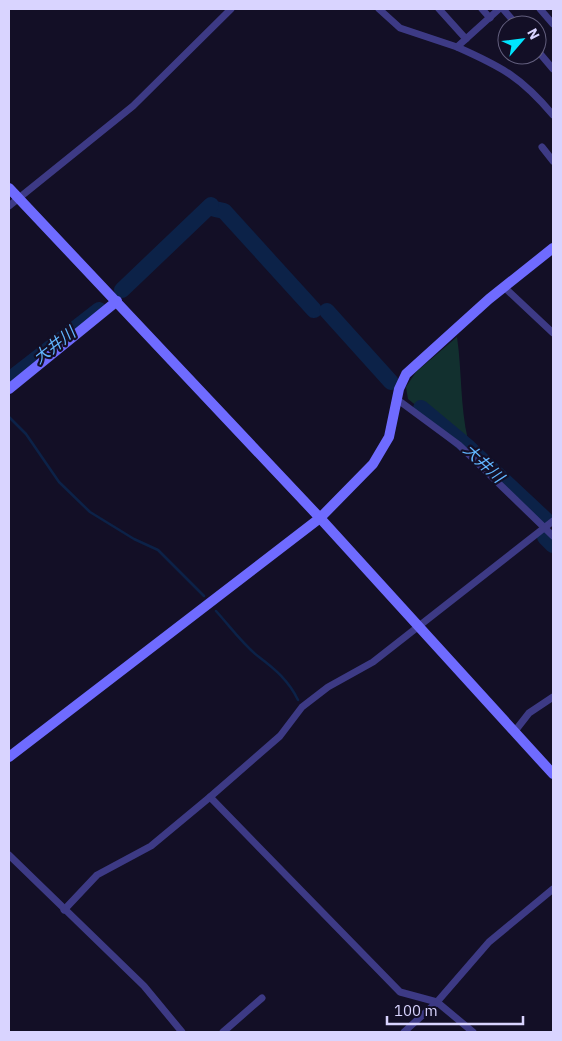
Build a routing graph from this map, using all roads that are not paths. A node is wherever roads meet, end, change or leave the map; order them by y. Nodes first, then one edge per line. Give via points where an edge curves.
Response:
1 (230, 9) edge
2 (379, 9) edge
3 (439, 9) edge
4 (482, 9) edge
5 (500, 9) edge
6 (540, 9) edge
7 (490, 18) junction
8 (553, 24) edge
9 (466, 39) junction
10 (457, 47) junction
11 (553, 114) edge
12 (542, 147) dead end
13 (553, 161) edge
14 (9, 188) edge
15 (19, 198) junction
16 (9, 206) edge
17 (553, 248) edge
18 (504, 287) junction
19 (118, 301) junction
20 (553, 333) edge
21 (9, 390) edge
22 (398, 400) junction
23 (320, 518) junction
24 (553, 521) edge
25 (544, 527) junction
26 (553, 536) edge
27 (419, 627) junction
28 (553, 697) edge
29 (515, 731) junction
30 (9, 757) edge
31 (553, 774) edge
32 (210, 797) junction
33 (9, 856) edge
34 (553, 889) edge
35 (64, 910) junction
36 (262, 998) dead end
37 (437, 1002) junction
38 (182, 1032) edge
39 (223, 1032) edge
40 (404, 1032) edge
41 (473, 1032) edge

1 - 15 street via 133,106
2 - 10 street via 400,28
3 - 9 street
4 - 7 street
5 - 7 street
6 - 8 street
7 - 9 street
9 - 10 street
10 - 11 street via 502,67 532,90
12 - 13 street
14 - 15 street
15 - 16 street
15 - 19 street
17 - 18 street
18 - 20 street
18 - 22 street via 406,374
19 - 21 street
19 - 23 street
22 - 23 street via 389,437 373,464
22 - 25 street via 459,446
23 - 27 street
23 - 30 street
24 - 25 street
25 - 26 street
25 - 27 street
27 - 29 street
27 - 32 street via 373,662 328,687 309,702 280,736
28 - 29 street via 529,713
29 - 31 street
32 - 35 street via 151,846 97,876
32 - 37 street via 400,992
33 - 35 street
34 - 37 street via 489,942
35 - 38 street via 144,986
36 - 39 street
37 - 40 street
37 - 41 street

